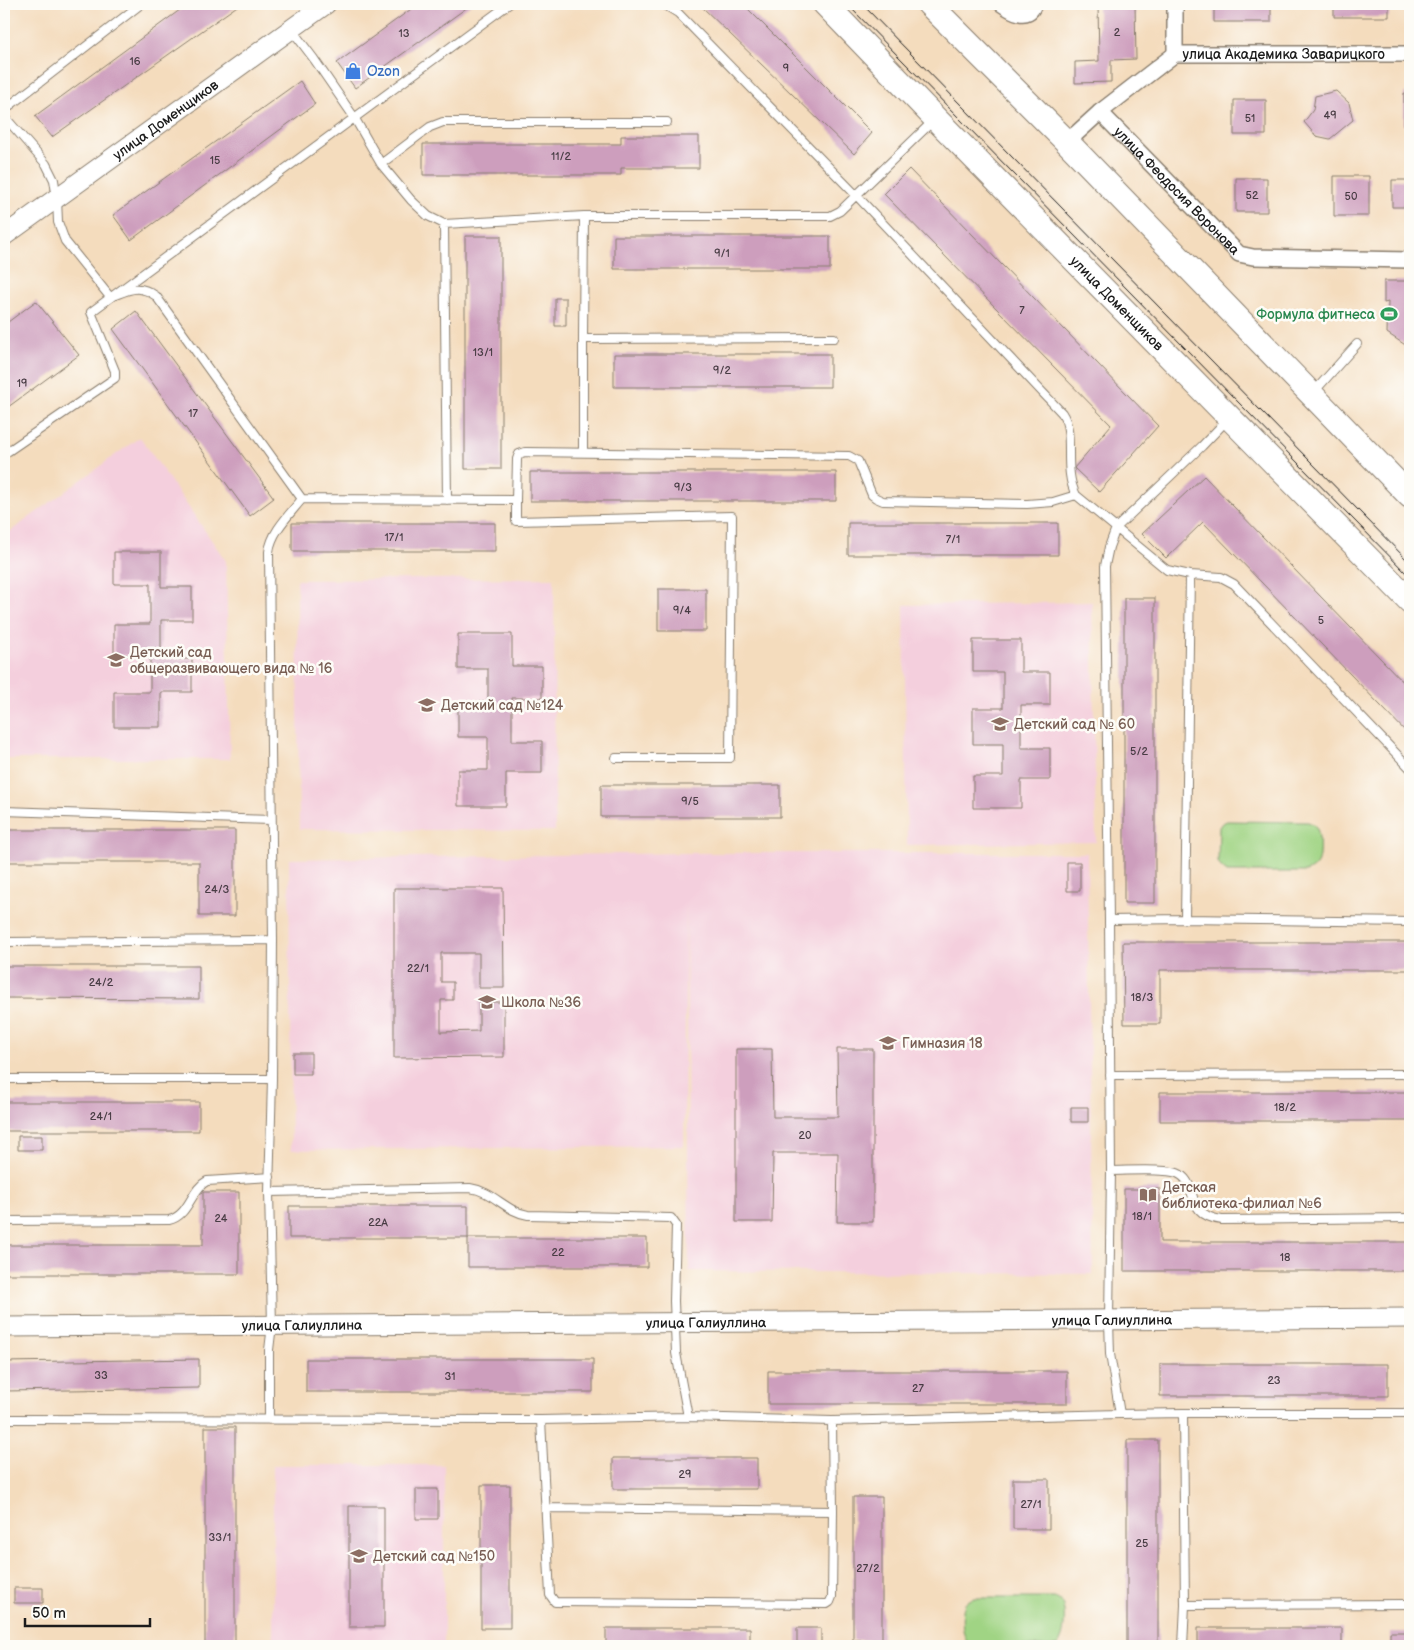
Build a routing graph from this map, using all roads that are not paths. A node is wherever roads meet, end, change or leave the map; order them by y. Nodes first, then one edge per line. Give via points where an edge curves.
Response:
1 (142, 4) edge
2 (326, 4) edge
3 (508, 4) edge
4 (653, 4) edge
5 (826, 4) edge
6 (930, 4) edge
7 (1002, 4) edge
8 (1034, 4) edge
9 (1175, 4) edge
10 (291, 29) junction
11 (1175, 54) junction
12 (1410, 54) edge
13 (4, 110) edge
14 (1100, 112) junction
15 (4, 116) edge
16 (354, 116) junction
17 (935, 118) junction
18 (667, 122) dead end
19 (1067, 142) junction
20 (381, 164) junction
21 (856, 195) junction
22 (57, 199) junction
23 (584, 216) junction
24 (444, 224) junction
25 (4, 236) edge
26 (1410, 260) edge
27 (110, 297) junction
28 (583, 338) junction
29 (834, 338) dead end
30 (1358, 344) dead end
31 (1311, 395) junction
32 (1230, 416) junction
33 (582, 452) junction
34 (4, 454) edge
35 (1076, 495) junction
36 (1410, 496) edge
37 (302, 499) junction
38 (447, 500) junction
39 (516, 500) junction
40 (1116, 528) junction
41 (1190, 576) junction
42 (1410, 601) edge
43 (616, 758) dead end
44 (1410, 768) edge
45 (4, 812) edge
46 (272, 820) junction
47 (1185, 919) junction
48 (1109, 920) junction
49 (1410, 922) edge
50 (272, 940) junction
51 (4, 942) edge
52 (1410, 1074) edge
53 (1110, 1075) junction
54 (4, 1078) edge
55 (272, 1079) junction
56 (1110, 1171) junction
57 (270, 1177) junction
58 (270, 1192) junction
59 (1410, 1218) edge
60 (4, 1221) edge
61 (1410, 1318) edge
62 (1109, 1320) junction
63 (675, 1323) junction
64 (272, 1325) junction
65 (4, 1326) edge
66 (1183, 1413) junction
67 (1410, 1413) edge
68 (1120, 1414) junction
69 (688, 1418) junction
70 (4, 1419) edge
71 (269, 1420) junction
72 (541, 1420) junction
73 (832, 1421) junction
74 (547, 1508) junction
75 (833, 1510) junction
76 (1410, 1604) edge
77 (1185, 1605) junction
78 (1183, 1646) edge

1 - 13 lane
2 - 10 street, улица Доменщиков
3 - 16 lane
4 - 21 lane via 665,5 678,13
5 - 17 main road, улица Доменщиков
6 - 19 main road
7 - 8 street via 1019,14 1027,13
9 - 11 street
10 - 16 lane
10 - 22 street, улица Доменщиков
11 - 12 street, улица Академика Заварицкого
11 - 14 street, улица Академика Заварицкого
14 - 19 street, улица Академика Заварицкого
14 - 26 street, улица Феодосия Воронова via 1239,254 1253,257
15 - 22 lane via 46,164 54,180
16 - 20 lane
16 - 27 lane
17 - 21 lane
17 - 32 main road, улица Доменщиков
18 - 20 lane via 443,122 430,126
19 - 31 main road
20 - 24 lane via 411,200 428,216
21 - 23 lane via 835,214 824,217
21 - 35 lane via 1062,413 1068,423 1069,474
22 - 25 street, улица Доменщиков
22 - 27 lane via 58,222 66,241
23 - 24 lane
23 - 28 lane
24 - 38 lane
27 - 34 lane via 90,312 115,371 114,378
27 - 37 lane via 137,287 156,296
28 - 29 lane
28 - 33 lane
30 - 31 lane
31 - 36 main road
32 - 40 lane
32 - 42 main road, улица Доменщиков
33 - 35 lane via 849,456 858,461 872,495 883,501 1027,504 1052,502
33 - 39 lane via 519,454
35 - 40 lane
37 - 38 lane
37 - 46 lane via 269,546
38 - 39 lane
39 - 43 lane via 516,521 732,516 730,758
40 - 41 lane via 1167,570
40 - 48 lane via 1105,566
41 - 44 lane via 1221,577 1234,584
41 - 47 lane
45 - 46 lane
46 - 50 lane
47 - 48 lane
47 - 49 lane
48 - 53 lane
50 - 51 lane
50 - 55 lane
52 - 53 lane
53 - 56 lane
54 - 55 lane
55 - 57 lane
56 - 59 lane via 1167,1171 1178,1174 1185,1179 1197,1208 1212,1219
56 - 62 lane
57 - 58 lane
57 - 60 lane via 207,1181 178,1217 169,1220
58 - 63 lane via 470,1188 485,1192 519,1214 672,1218 676,1225
58 - 64 lane
61 - 62 street, улица Галиуллина
62 - 63 street, улица Галиуллина
62 - 68 lane via 1110,1354
63 - 64 street, улица Галиуллина
63 - 69 lane via 676,1353
64 - 65 street, улица Галиуллина
64 - 71 lane
66 - 67 lane
66 - 68 lane
66 - 77 lane
68 - 73 lane
69 - 72 lane
69 - 73 lane
70 - 71 lane
71 - 72 lane
72 - 74 lane
73 - 75 lane
74 - 75 lane
74 - 75 lane via 550,1595 555,1602 568,1603 827,1604 832,1597
76 - 77 lane
77 - 78 lane

